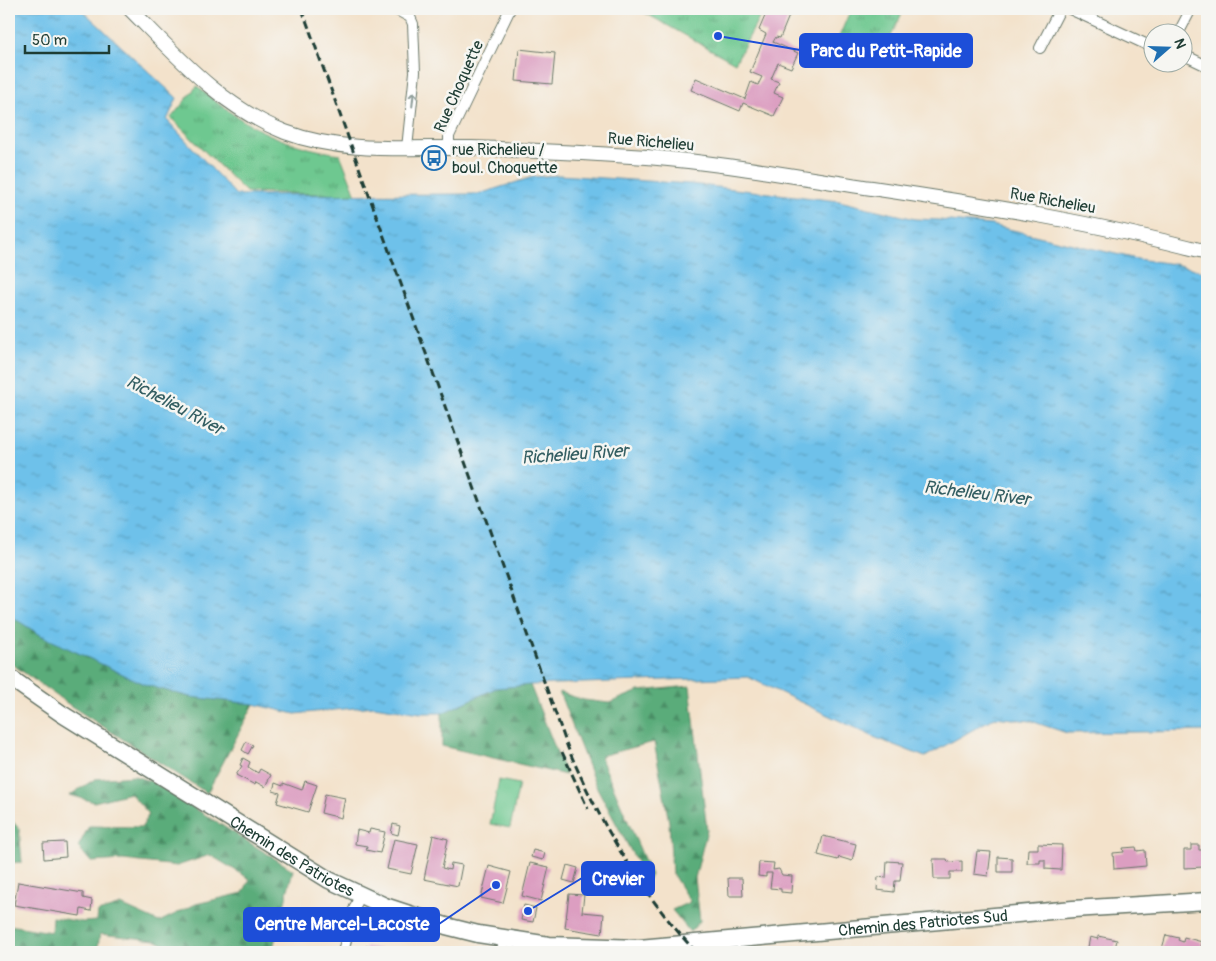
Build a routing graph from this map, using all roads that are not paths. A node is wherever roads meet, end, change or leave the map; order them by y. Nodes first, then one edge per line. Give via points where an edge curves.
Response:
1 (130, 9) edge
2 (395, 9) edge
3 (510, 9) edge
4 (1060, 9) edge
5 (1070, 9) edge
6 (1191, 9) edge
7 (1184, 22) edge
8 (1144, 43) edge
9 (1040, 48) dead end
10 (1194, 60) edge
11 (1207, 66) edge
12 (407, 148) junction
13 (449, 148) junction
14 (1207, 252) edge
15 (9, 677) edge
16 (360, 895) junction
17 (1207, 901) edge
18 (503, 945) edge
19 (639, 950) edge
20 (343, 952) edge

1 - 12 main road, Rue Richelieu via 209,87 264,123 327,143
12 -> 2 street via 415,72 413,24 410,17
3 - 13 street, Rue Choquette via 449,136
4 - 9 street
5 - 8 street
6 - 7 street
10 - 11 street
12 - 13 main road, Rue Richelieu
13 - 14 main road, Rue Richelieu via 592,153 698,162 1023,212 1110,228
15 - 16 main road, Chemin des Patriotes via 267,843
16 - 18 main road, Chemin des Patriotes
16 - 20 street
17 - 19 main road, Chemin des Patriotes Sud via 1073,909
18 - 19 main road, Chemin des Patriotes

